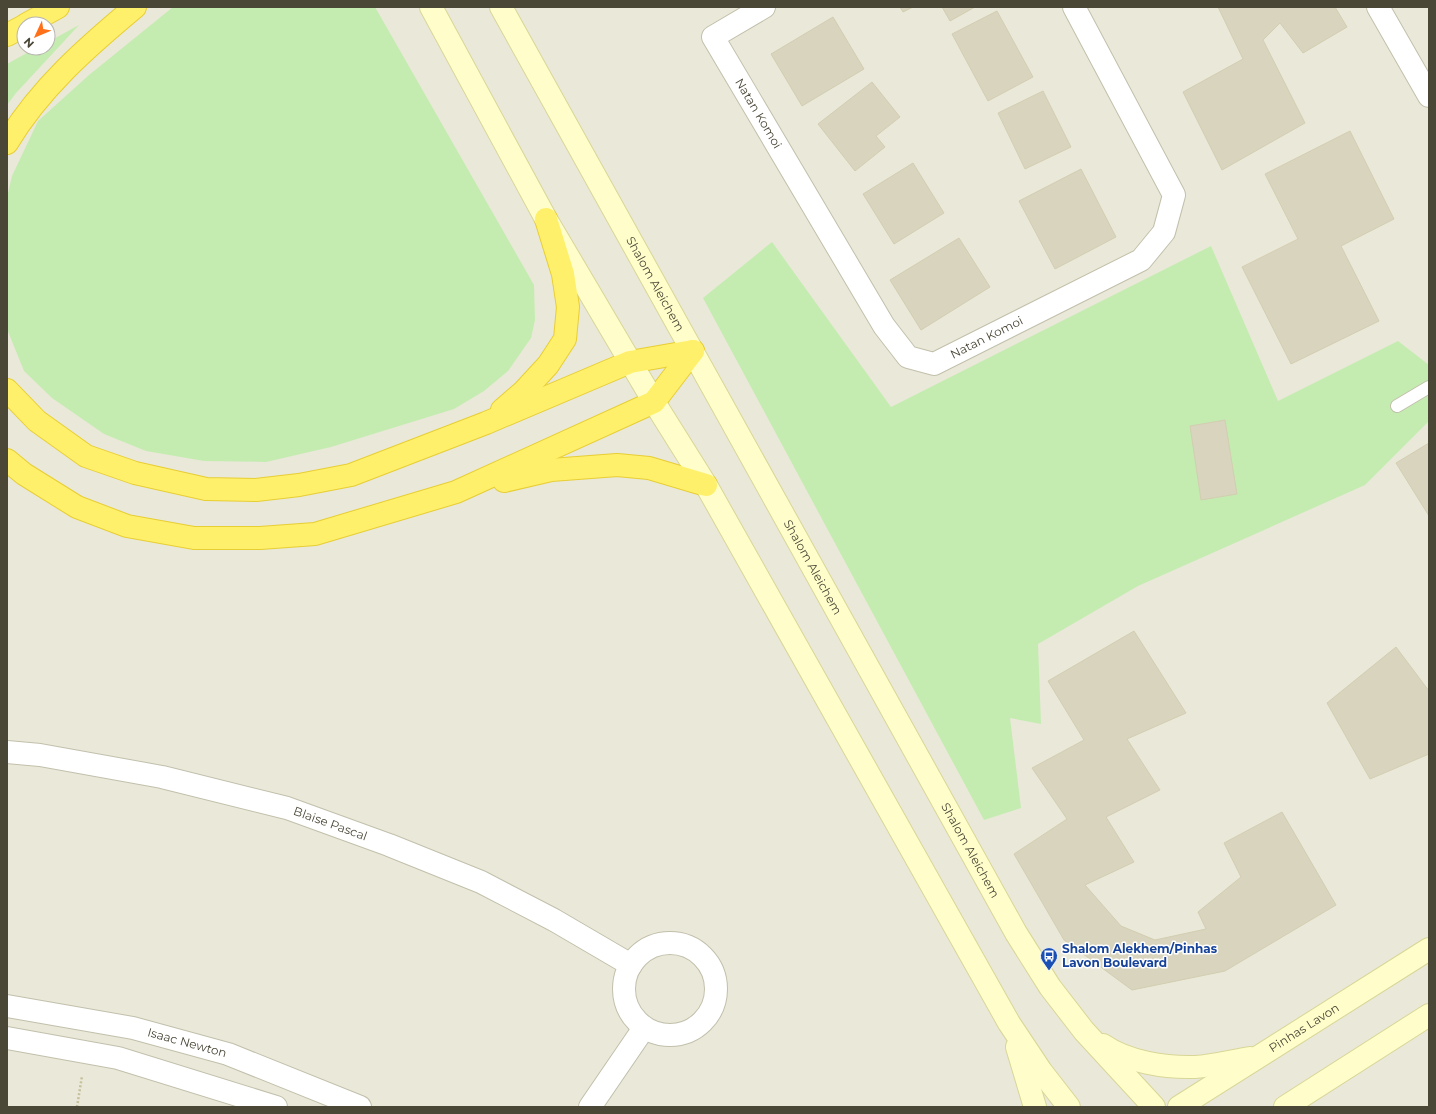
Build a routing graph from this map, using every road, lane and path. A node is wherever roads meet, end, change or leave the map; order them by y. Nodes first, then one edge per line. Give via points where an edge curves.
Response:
1 (58, 7) edge
2 (135, 7) edge
3 (431, 7) edge
4 (501, 7) edge
5 (764, 7) edge
6 (1074, 7) edge
7 (1378, 7) edge
8 (42, 16) edge
9 (16, 30) edge
10 (7, 35) edge
11 (1429, 96) edge
12 (7, 143) edge
13 (546, 219) junction
14 (693, 351) junction
15 (630, 362) junction
16 (1429, 387) edge
17 (7, 390) edge
18 (654, 402) junction
19 (1397, 406) dead end
20 (486, 423) junction
21 (7, 460) edge
22 (706, 485) junction
23 (456, 492) junction
24 (7, 752) edge
25 (1429, 949) edge
26 (631, 965) junction
27 (7, 1006) edge
28 (1429, 1015) edge
29 (1009, 1023) junction
30 (644, 1028) junction
31 (1084, 1031) junction
32 (7, 1038) edge
33 (86, 1052) junction
34 (1259, 1057) junction
35 (1293, 1104) edge
36 (77, 1107) edge
37 (276, 1107) edge
38 (360, 1107) edge
39 (590, 1107) edge
40 (1035, 1107) edge
41 (1069, 1107) edge
42 (1154, 1107) edge
43 (1178, 1107) edge

1 - 8 highway
2 - 12 highway via 50,84
3 - 13 main road
4 - 14 main road, Shalom Aleichem
5 - 6 street, Natan Komoi via 713,37 884,326 908,357 934,364 1141,260 1164,232 1174,195
7 - 11 street
9 - 10 highway
13 - 15 main road
13 - 20 highway via 563,274 568,307 565,339 548,365 524,391
14 - 15 highway
14 - 18 highway
14 - 31 main road, Shalom Aleichem via 1016,933 1050,987
15 - 18 main road
15 - 20 highway
16 - 19 lane
17 - 20 highway via 37,421 86,456 135,473 206,489 256,490 351,475
18 - 22 main road
18 - 23 highway
21 - 23 highway via 24,474 77,507 127,526 194,538 260,538 315,534
22 - 23 highway via 649,468 617,465 551,470
22 - 29 main road
24 - 26 street, Blaise Pascal via 40,755 162,777 287,808 481,882 554,920
25 - 34 main road, Pinhas Lavon
26 - 30 street via 627,970 623,988 626,1006 636,1022
26 - 30 street via 637,956 653,946 670,942 688,946 703,957 713,972 716,990 713,1008 702,1023 688,1033 669,1036
27 - 38 street, Isaac Newton via 133,1028 228,1054
28 - 35 main road
29 - 40 main road
29 - 41 main road
30 - 39 street
31 - 34 main road via 1106,1047 1130,1058 1162,1066 1196,1067
31 - 42 main road, Shalom Aleichem
32 - 33 street
33 - 36 path
33 - 37 street via 118,1058
34 - 43 main road, Pinhas Lavon

